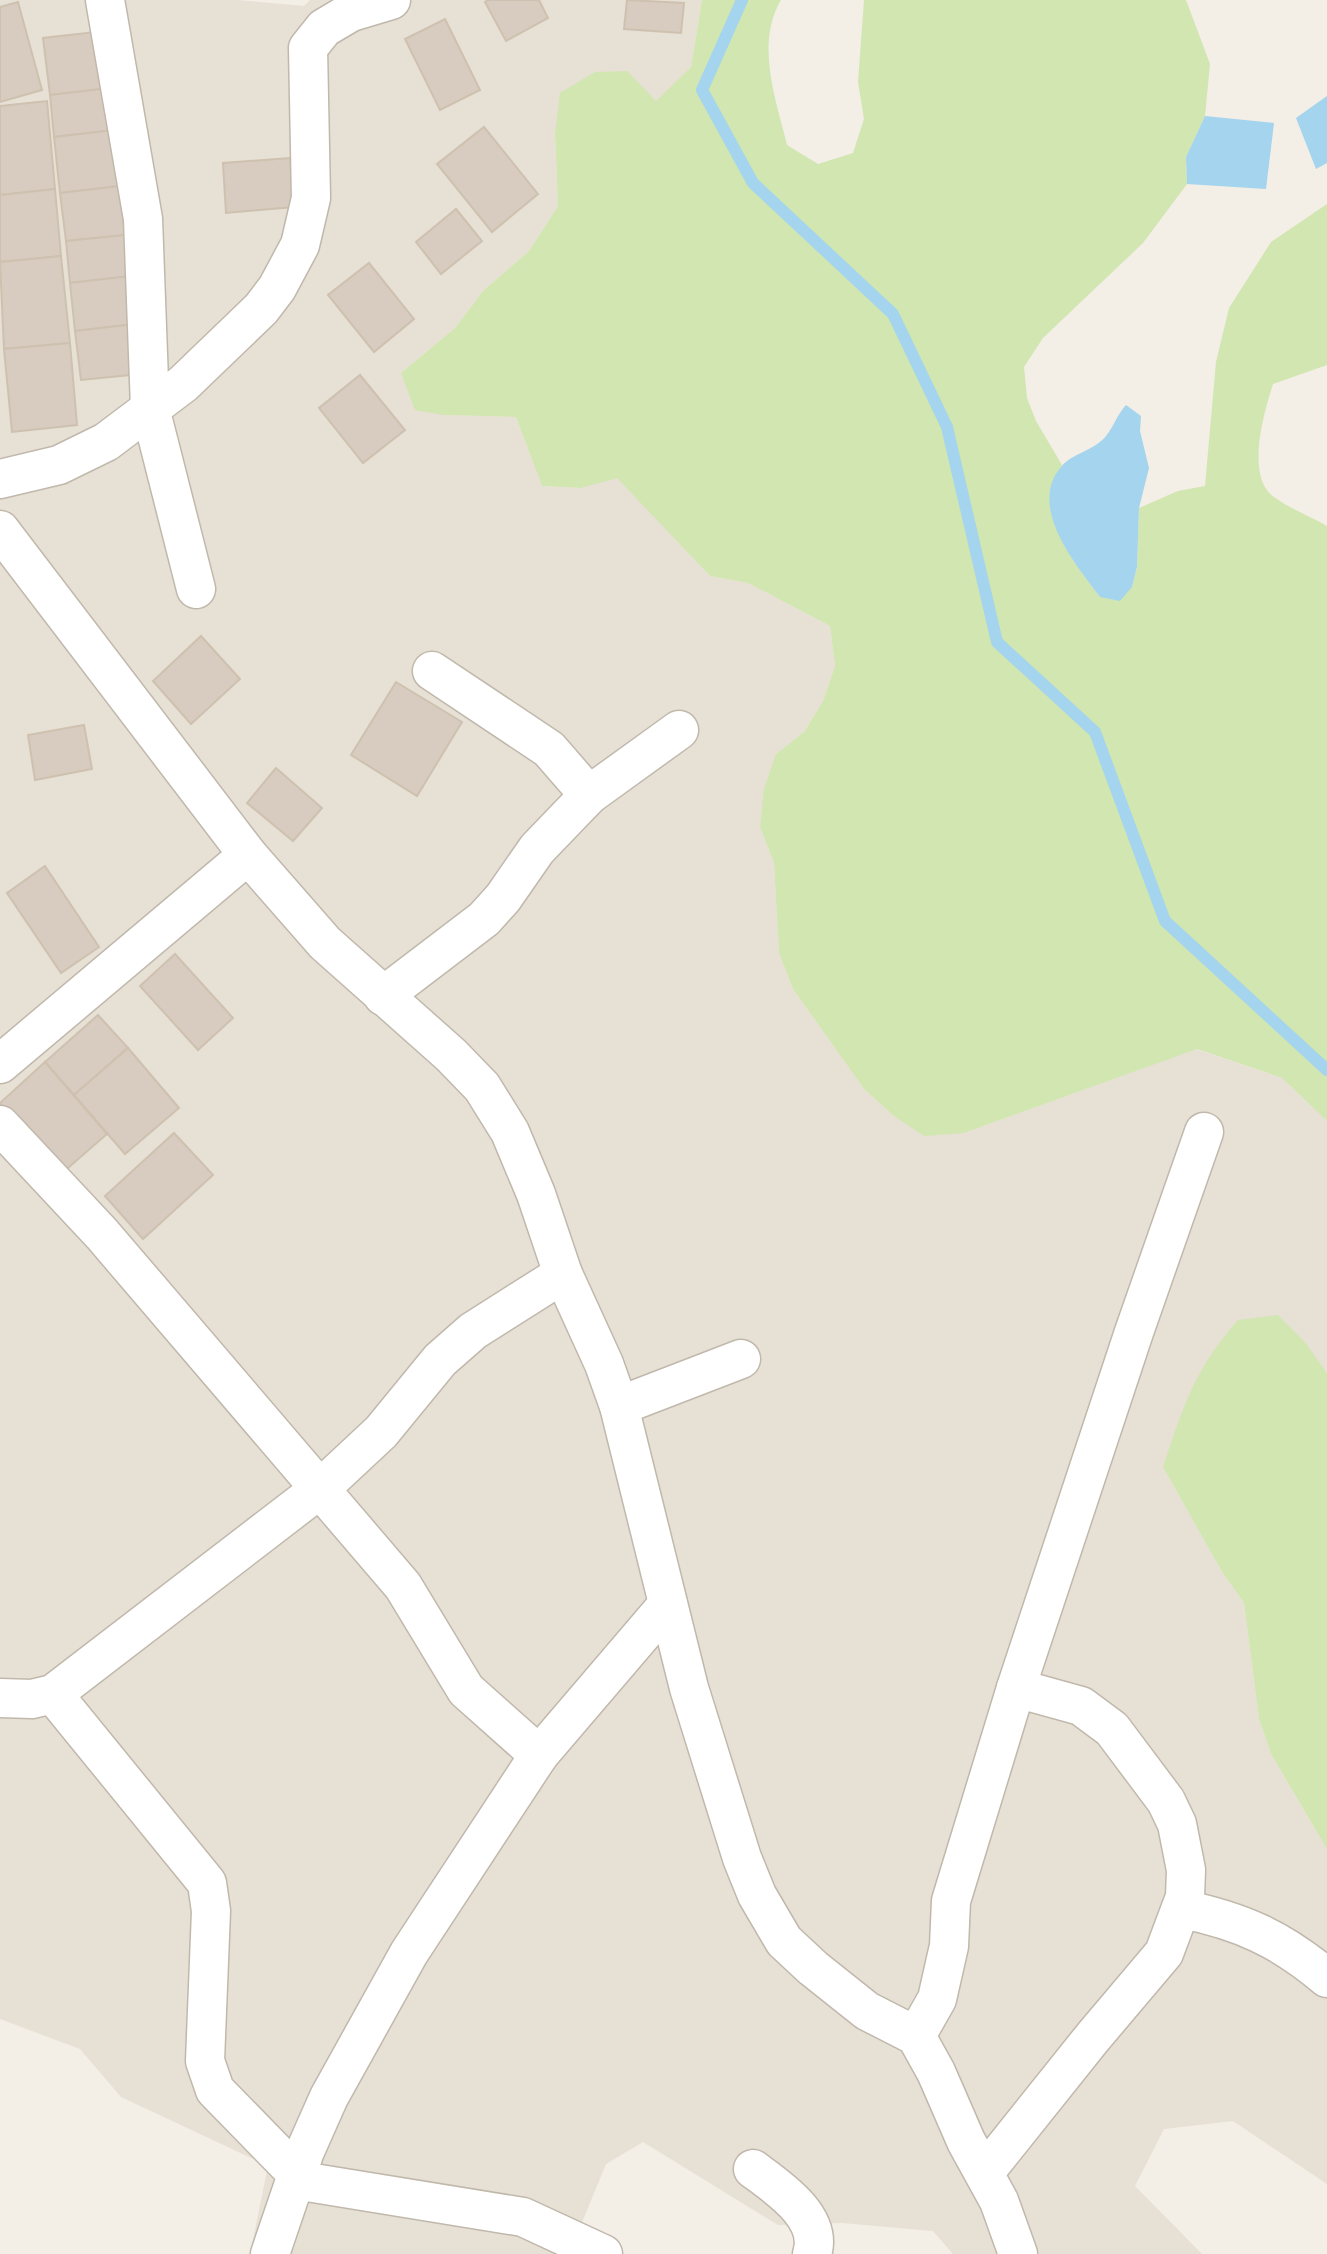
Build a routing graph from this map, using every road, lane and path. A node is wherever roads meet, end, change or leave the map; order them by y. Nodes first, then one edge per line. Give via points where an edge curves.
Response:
1 (105, 0) edge
2 (391, 0) edge
3 (150, 408) junction
4 (0, 479) edge
5 (0, 530) edge
6 (196, 589) dead end
7 (432, 671) dead end
8 (679, 730) dead end
9 (589, 795) junction
10 (248, 855) junction
11 (383, 996) junction
12 (0, 1062) edge
13 (0, 1125) edge
14 (1204, 1132) dead end
15 (563, 1273) junction
16 (741, 1359) dead end
17 (619, 1406) junction
18 (321, 1488) junction
19 (668, 1604) junction
20 (1016, 1688) junction
21 (53, 1694) junction
22 (0, 1698) edge
23 (539, 1755) junction
24 (1182, 1909) junction
25 (1327, 1978) edge
26 (916, 2036) junction
27 (752, 2169) dead end
28 (985, 2172) junction
29 (296, 2177) junction
30 (270, 2254) edge
31 (603, 2254) edge
32 (812, 2254) edge
33 (1018, 2254) edge

1 - 3 street via 143,219
2 - 3 street via 351,12 324,27 308,48 310,198 300,245 277,288 183,384
3 - 4 street via 106,442 59,465
3 - 6 street
5 - 10 street
7 - 9 street via 549,749
8 - 9 street
9 - 11 street via 537,849 484,919
10 - 11 street via 325,943
10 - 12 street
11 - 15 street via 482,1087 510,1132
13 - 18 street via 102,1234
14 - 20 street
15 - 17 street
15 - 18 street via 473,1331 440,1360 382,1432
16 - 17 street
17 - 19 street
18 - 21 street
18 - 23 street via 403,1586 466,1690
19 - 23 street
19 - 26 street via 689,1688 757,1895 784,1941 813,1968 867,2011
20 - 24 street via 1081,1706 1112,1729 1166,1801 1177,1824 1186,1870
20 - 26 street via 951,1901 949,1946 937,1999
21 - 22 street
21 - 29 street via 207,1883 211,1911 205,2061 209,2078
23 - 29 street via 409,1953 329,2097
24 - 25 street via 1236,1922 1268,1936
24 - 28 street via 1164,1953
26 - 28 street via 965,2141
27 - 32 street via 802,2210
28 - 33 street
29 - 30 street
29 - 31 street via 523,2217

